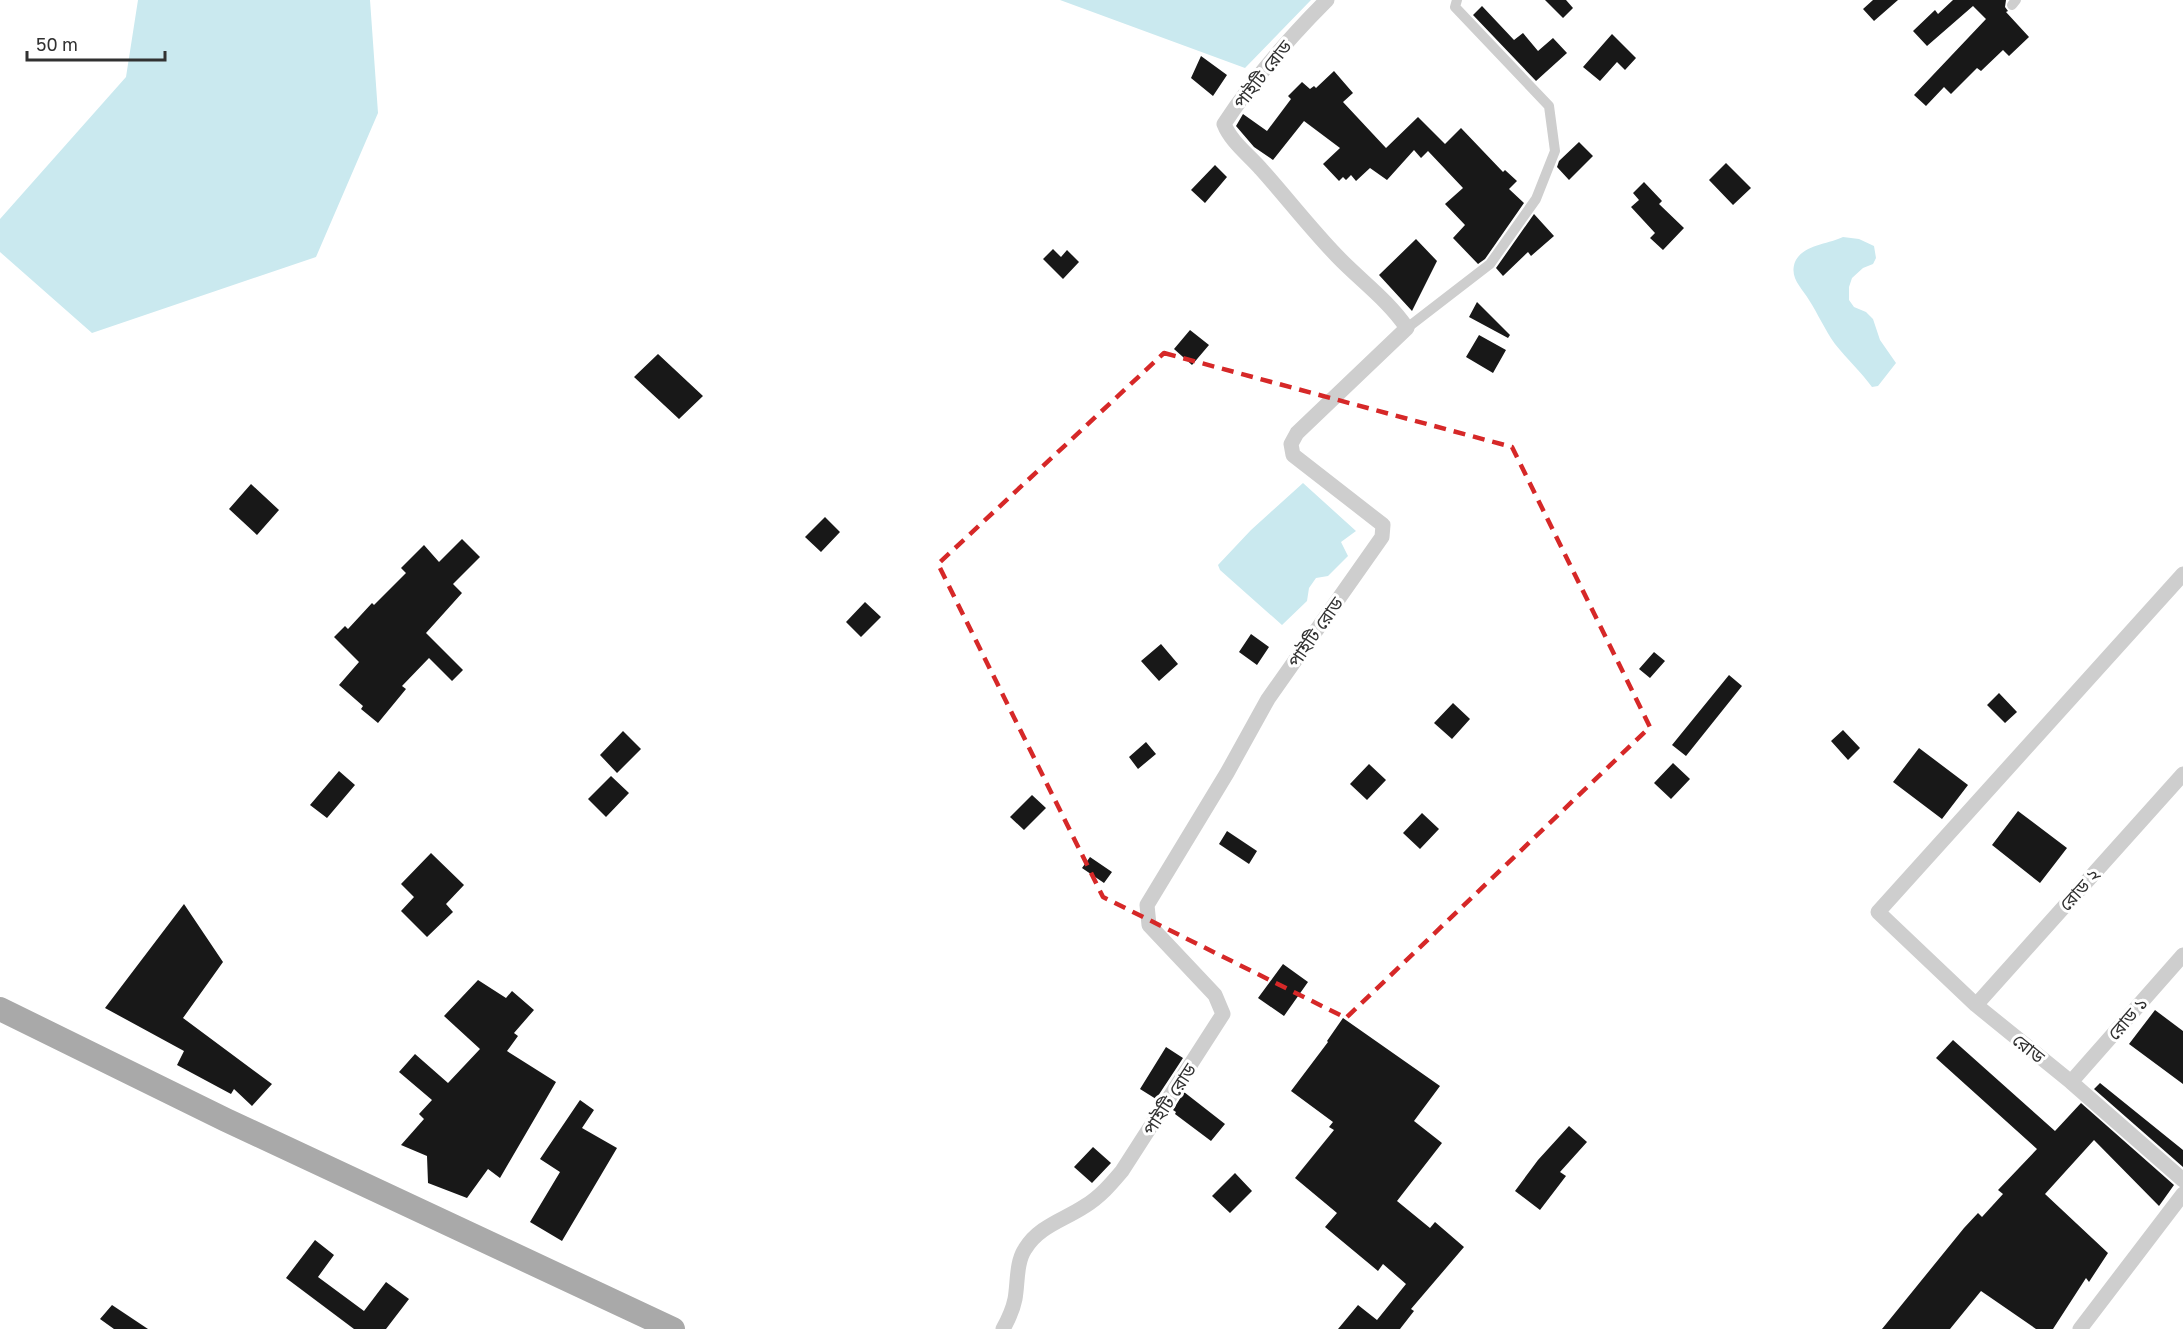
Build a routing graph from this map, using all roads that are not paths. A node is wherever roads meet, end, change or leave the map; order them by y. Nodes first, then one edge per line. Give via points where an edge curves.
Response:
1 (1327, 0) edge
2 (1457, 0) edge
3 (1407, 328) junction
4 (2183, 574) edge
5 (2183, 774) edge
6 (2183, 955) edge
7 (1976, 1005) junction
8 (0, 1009) edge
9 (2071, 1082) junction
10 (2183, 1180) edge
11 (2183, 1194) edge
12 (672, 1329) edge
13 (1002, 1329) edge
14 (2080, 1329) edge

1 - 3 street, পাইটি রোড via 1289,38 1224,123 1228,133 1316,235 1395,311
2 - 3 street via 1455,7 1550,106 1555,151 1536,199 1490,264
3 - 13 street, পাইটি রোড via 1291,444 1293,455 1383,525 1382,537 1268,699 1147,905 1149,925 1215,994 1223,1014 1122,1171 1104,1192 1047,1226 1024,1249 1015,1300
4 - 7 street, রোড via 1878,912
5 - 7 street, রোড ২
6 - 9 street, রোড ১
7 - 9 street, রোড
8 - 12 main road via 226,1120
9 - 10 street, রোড
11 - 14 street

